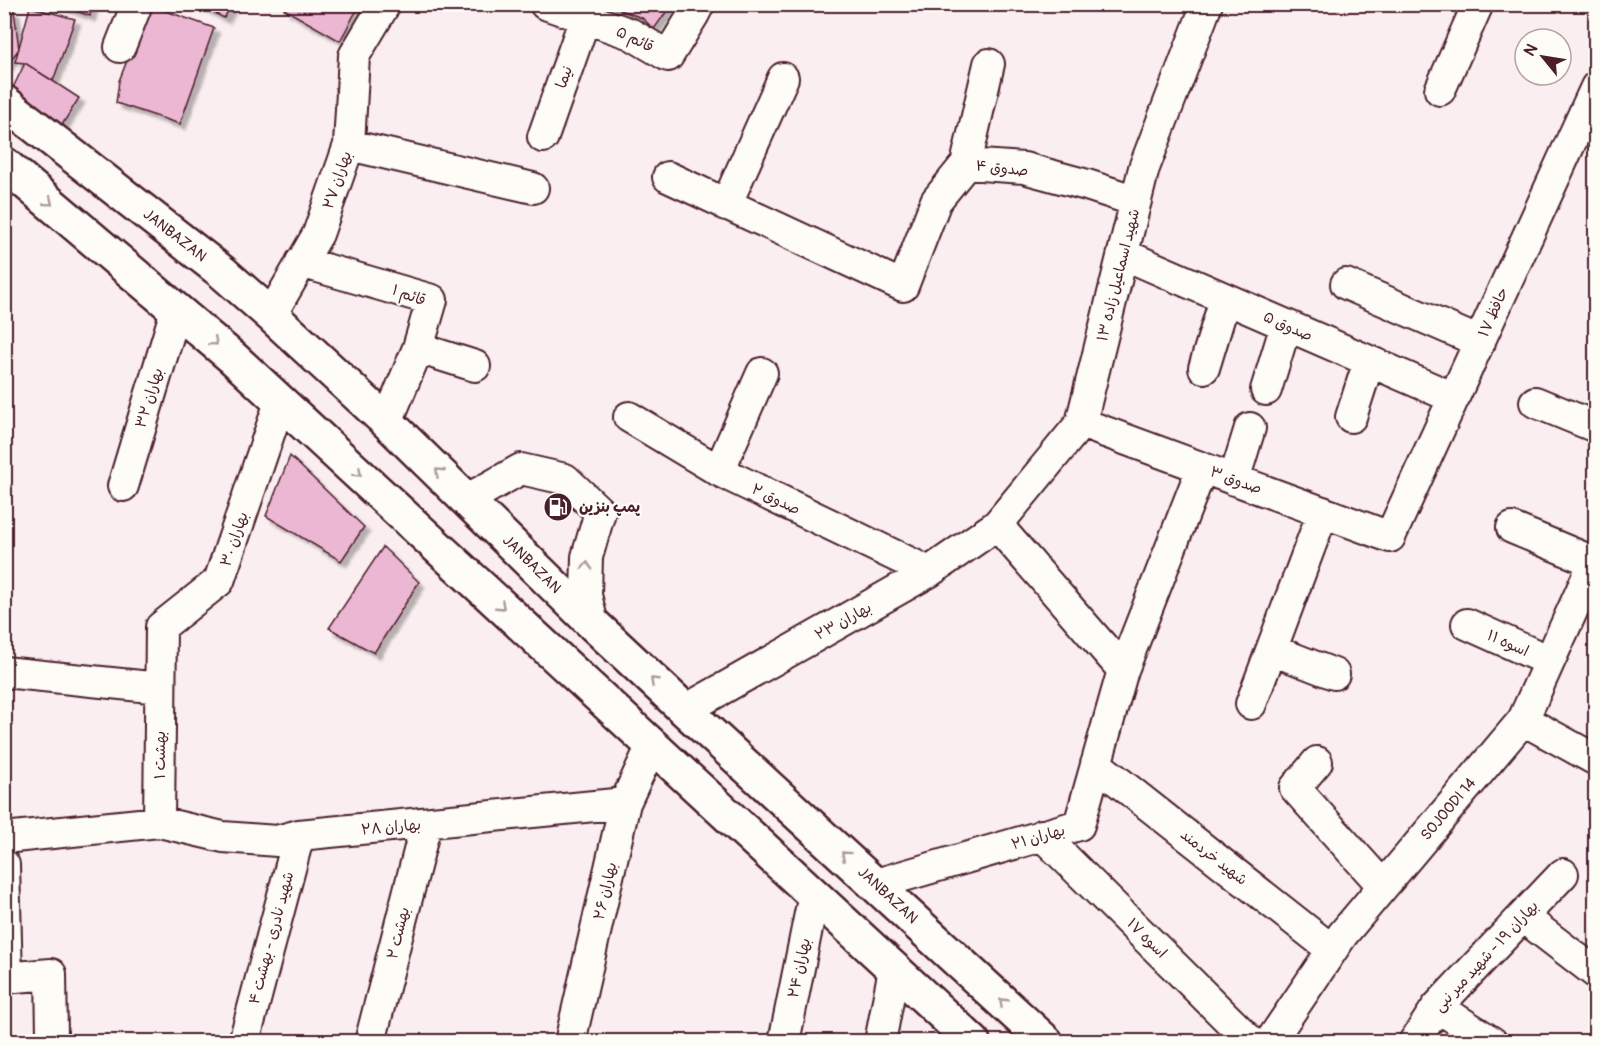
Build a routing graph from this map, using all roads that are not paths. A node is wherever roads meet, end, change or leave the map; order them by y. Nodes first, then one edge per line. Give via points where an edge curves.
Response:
1 (137, 4) edge
2 (386, 4) edge
3 (545, 4) edge
4 (699, 4) edge
5 (1207, 4) edge
6 (1478, 4) edge
7 (585, 18) junction
8 (120, 46) dead end
9 (989, 64) dead end
10 (783, 78) dead end
11 (1596, 87) edge
12 (1440, 90) dead end
13 (4, 102) edge
14 (543, 136) dead end
15 (349, 146) junction
16 (4, 164) edge
17 (966, 164) junction
18 (668, 177) dead end
19 (533, 188) dead end
20 (1136, 201) junction
21 (726, 205) junction
22 (1123, 254) junction
23 (301, 262) junction
24 (1346, 284) dead end
25 (1225, 298) junction
26 (176, 310) junction
27 (271, 315) junction
28 (1286, 325) junction
29 (1480, 342) junction
30 (418, 348) junction
31 (1369, 361) junction
32 (475, 366) dead end
33 (1204, 368) dead end
34 (762, 374) dead end
35 (1266, 390) dead end
36 (1454, 398) junction
37 (280, 402) junction
38 (1535, 402) dead end
39 (629, 417) dead end
40 (1351, 417) dead end
41 (387, 422) junction
42 (1081, 423) junction
43 (1596, 427) edge
44 (1250, 428) dead end
45 (1202, 468) junction
46 (719, 471) junction
47 (1234, 480) junction
48 (123, 486) dead end
49 (468, 499) junction
50 (1323, 512) junction
51 (997, 525) junction
52 (1512, 528) dead end
53 (1390, 537) joint
54 (1595, 560) edge
55 (929, 572) junction
56 (593, 624) junction
57 (1467, 624) dead end
58 (1272, 650) junction
59 (1549, 661) junction
60 (1123, 670) junction
61 (4, 672) edge
62 (1334, 674) dead end
63 (160, 688) junction
64 (1251, 704) dead end
65 (685, 710) junction
66 (1522, 720) junction
67 (652, 745) junction
68 (1596, 760) edge
69 (1317, 762) dead end
70 (1096, 764) junction
71 (625, 803) junction
72 (159, 822) junction
73 (426, 824) junction
74 (298, 835) junction
75 (1042, 835) junction
76 (4, 838) edge
77 (4, 865) edge
78 (1563, 874) dead end
79 (876, 884) junction
80 (1383, 886) junction
81 (814, 894) junction
82 (1523, 917) junction
83 (1332, 950) junction
84 (894, 969) junction
85 (1596, 972) edge
86 (6, 978) edge
87 (1437, 1007) junction
88 (52, 1034) dead end
89 (244, 1041) edge
90 (370, 1041) edge
91 (570, 1041) edge
92 (784, 1041) edge
93 (879, 1041) edge
94 (973, 1041) edge
95 (1046, 1041) edge
96 (1251, 1041) edge
97 (1270, 1041) edge
98 (1414, 1041) edge
99 (1491, 1041) edge

1 - 8 street
2 - 15 street, بهاران ۲۷ via 354,56
3 - 7 street, قائم ۵
4 - 7 street, قائم ۵ via 668,56 631,34
5 - 20 street, شهید اسماعیل زاده ۱۳ via 1144,168
6 - 12 street
7 - 14 street, نیما
9 - 17 street
10 - 21 street
11 - 29 street, حافظ ۱۷
13 - 27 highway, JANBAZAN via 222,272
15 - 19 street
15 - 23 street, بهاران ۲۷ via 318,234
16 -> 26 highway
17 - 20 street, صدوق ۴ via 1024,168
17 - 21 street, صدوق ۴ via 936,201 903,286
18 - 21 street
20 - 22 street, شهید اسماعیل زاده ۱۳
22 - 25 street, صدوق ۵
22 - 42 street, شهید اسماعیل زاده ۱۳
23 - 27 street, بهاران ۲۷
23 - 30 street, قائم ۱ via 432,300
24 - 29 street
25 - 28 street, صدوق ۵
25 - 33 street
26 -> 37 highway
26 - 48 street, بهاران ۳۲
27 - 41 highway, JANBAZAN
28 - 31 street, صدوق ۵
28 - 35 street
29 - 36 street, حافظ ۱۷
30 - 32 street
30 - 41 street, قائم ۱
31 - 36 street, صدوق ۵
31 - 40 street
34 - 46 street
36 - 53 street, حافظ ۱۷
37 - 63 street, بهاران ۳۰ via 219,581 161,627
37 -> 67 highway
38 - 43 street
39 - 46 street, صدوق ۲
49 -> 41 highway, JANBAZAN
42 - 45 street, صدوق ۳
42 - 51 street, شهید اسماعیل زاده ۱۳
44 - 47 street
45 - 47 street, صدوق ۳
45 - 60 street, بهاران ۲۱
46 - 55 street, صدوق ۲
47 - 50 street, صدوق ۳
49 - 56 highway, JANBAZAN
56 -> 49 street via 586,595 587,557 600,512 565,479 521,470
50 - 53 street, صدوق ۳
50 - 58 street
51 - 55 street, بهاران ۲۳
51 - 60 street
52 - 54 street
54 - 59 street, SOJOODI 14
55 - 65 street, بهاران ۲۳
65 -> 56 highway, JANBAZAN
57 - 59 street, اسوه ۱۱
58 - 62 street
58 - 64 street
59 - 66 street, SOJOODI 14
60 - 70 street, بهاران ۲۱
61 - 63 street
63 - 72 street, بهشت ۱
79 -> 65 highway, JANBAZAN
66 - 68 street
66 - 80 street, SOJOODI 14
67 - 71 street, بهاران ۲۶
67 - 81 highway
69 - 80 street via 1295,788
70 - 75 street, بهاران ۲۱ via 1079,825
70 - 83 street, شهید خردمند
71 - 73 street, بهاران ۲۸
71 - 91 street, بهاران ۲۶
72 - 74 street, بهاران ۲۸ via 223,837 277,841
72 - 76 street, بهاران ۲۸
73 - 74 street, بهاران ۲۸
73 - 90 street, بهشت ۲
74 - 89 street, شهید نادری - بهشت ۴
75 - 79 street, بهاران ۲۱
75 - 96 street, اسوه ۱۷
77 - 86 street
78 - 82 street, بهاران ۱۹ - شهید میر نبی
95 -> 79 highway, JANBAZAN
80 - 83 street, SOJOODI 14
81 - 84 highway
81 - 92 street, بهاران ۲۴
82 - 85 street
82 - 87 street, بهاران ۱۹ - شهید میر نبی
83 - 97 street, SOJOODI 14
84 - 93 street
84 - 94 highway
86 - 88 street via 51,974
87 - 98 street, بهاران ۱۹ - شهید میر نبی
87 - 99 street

